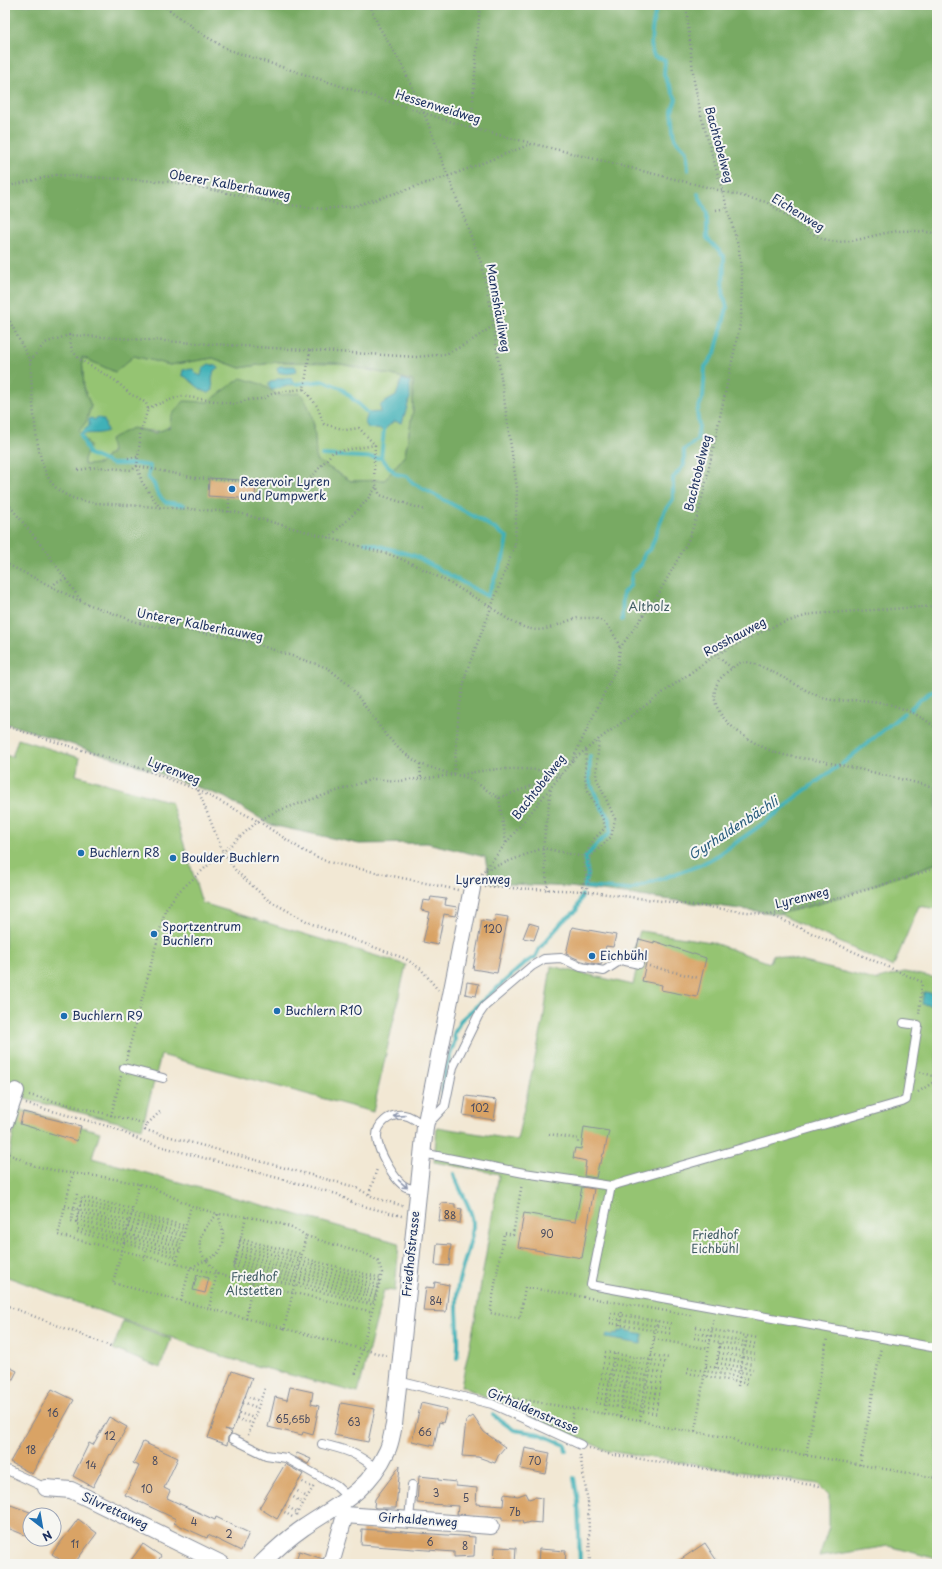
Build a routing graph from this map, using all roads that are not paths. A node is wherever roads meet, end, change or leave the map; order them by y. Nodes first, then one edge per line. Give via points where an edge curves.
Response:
1 (472, 888) road end
2 (639, 964) road end
3 (904, 1023) dead end
4 (124, 1068) road end
5 (163, 1078) dead end
6 (11, 1090) edge
7 (5, 1123) edge
8 (425, 1127) junction
9 (422, 1153) junction
10 (611, 1186) junction
11 (418, 1189) junction
12 (937, 1348) edge
13 (406, 1383) dead end
14 (233, 1439) dead end
15 (322, 1444) dead end
16 (581, 1445) road end
17 (5, 1469) edge
18 (377, 1469) junction
19 (412, 1485) dead end
20 (46, 1488) joint
21 (345, 1506) junction
22 (409, 1520) junction
23 (491, 1526) dead end
24 (222, 1564) edge
25 (261, 1564) edge
26 (331, 1564) edge

1 - 8 street, Friedhofstrasse
2 - 8 lane via 621,960 604,970 581,967 561,958 552,958 544,959 532,966 485,1006 478,1016 453,1067 445,1106
3 - 10 lane via 918,1025 906,1100
4 - 5 lane
6 - 7 street
8 - 9 street, Friedhofstrasse
8 -> 11 lane via 410,1117 399,1115 387,1119 377,1131 378,1144 391,1171 403,1185
9 - 10 lane via 524,1173
9 - 11 street, Friedhofstrasse
10 - 12 lane via 591,1285
11 - 18 street, Friedhofstrasse via 410,1212 394,1424 388,1450
13 - 16 lane, Girhaldenstrasse via 492,1404
14 - 21 lane via 266,1455 286,1458 336,1486
15 - 18 lane via 348,1450
17 - 20 lane, Silvrettaweg
18 - 21 street, Friedhofstrasse
19 - 22 lane
20 - 24 street, Silvrettaweg via 71,1490
21 - 22 street, Girhaldenweg
21 - 25 street, Friedhofstrasse via 302,1528
21 - 26 street
22 - 23 street, Girhaldenweg

